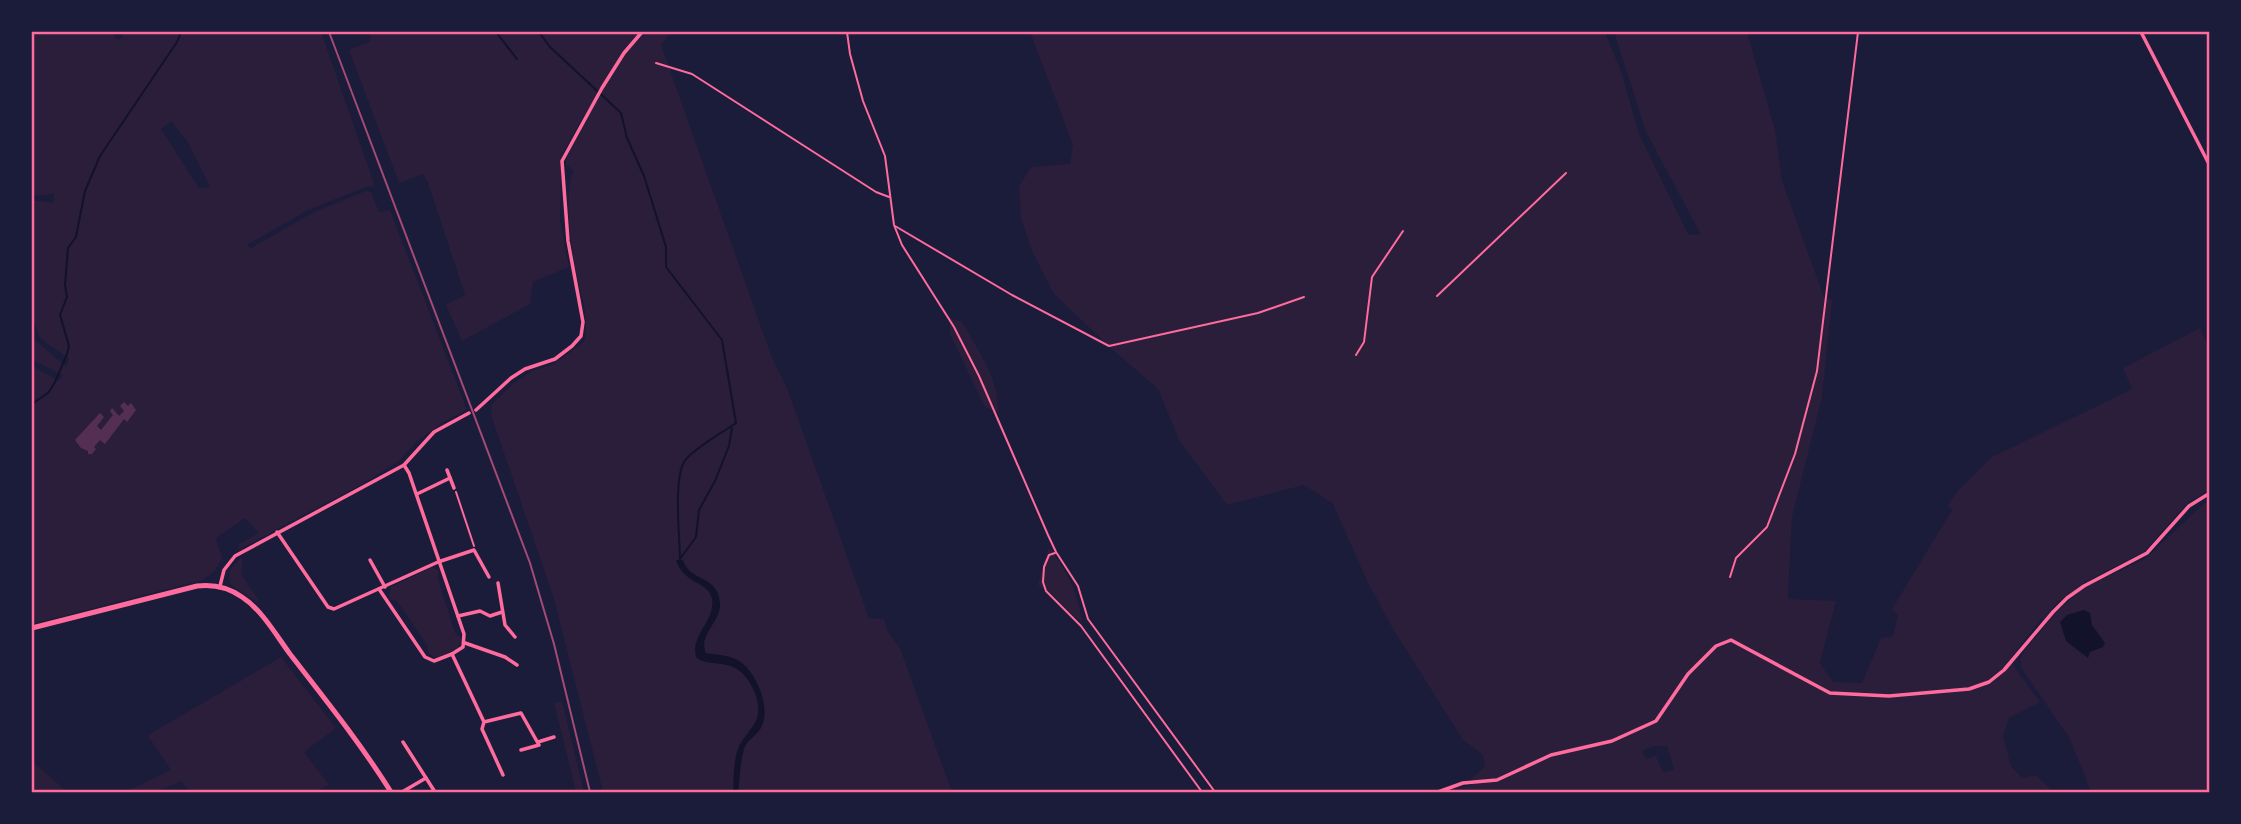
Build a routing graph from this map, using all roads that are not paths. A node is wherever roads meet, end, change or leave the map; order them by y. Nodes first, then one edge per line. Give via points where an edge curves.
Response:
1 (642, 32) edge
2 (2141, 32) edge
3 (2210, 166) edge
4 (476, 410) dead end
5 (469, 413) dead end
6 (404, 465) junction
7 (447, 470) dead end
8 (450, 478) junction
9 (454, 488) road end
10 (417, 494) junction
11 (2210, 494) edge
12 (277, 532) junction
13 (370, 560) dead end
14 (439, 562) junction
15 (489, 577) dead end
16 (498, 583) dead end
17 (220, 586) junction
18 (385, 587) junction
19 (379, 589) junction
20 (502, 612) junction
21 (458, 616) junction
22 (32, 628) edge
23 (515, 637) dead end
24 (465, 643) junction
25 (452, 654) junction
26 (517, 665) dead end
27 (484, 722) junction
28 (554, 737) dead end
29 (404, 742) dead end
30 (538, 742) junction
31 (521, 750) dead end
32 (503, 775) dead end
33 (426, 778) junction
34 (391, 793) edge
35 (402, 793) edge
36 (436, 793) edge
37 (1438, 793) edge

1 - 4 street via 602,88 562,161 568,241 583,322 580,336 555,359 511,378
2 - 3 street
5 - 6 street via 434,432
6 - 10 street
6 - 12 street
7 - 8 street
8 - 9 street
8 - 10 street
10 - 14 street
11 - 37 street via 2189,506 2147,554 2067,598 1989,682 1969,689 1889,696 1830,693 1731,640 1716,646 1688,674 1656,721 1612,741 1552,755 1497,780 1463,783
12 - 17 street via 235,556 224,570
12 - 19 street via 328,607 341,608
13 - 18 street
14 - 15 street via 474,550
14 - 18 street
14 - 21 street
16 - 20 street
17 - 22 main road via 197,586
17 - 34 main road via 244,598 262,617 344,722
18 - 19 street
19 - 25 street via 425,657 434,661
20 - 21 street
20 - 23 street
21 - 24 street
24 - 25 street
24 - 26 street
25 - 27 street
27 - 30 street via 521,713
27 - 32 street via 482,729
28 - 30 street
29 - 33 street
30 - 31 street
33 - 35 street
33 - 36 street

